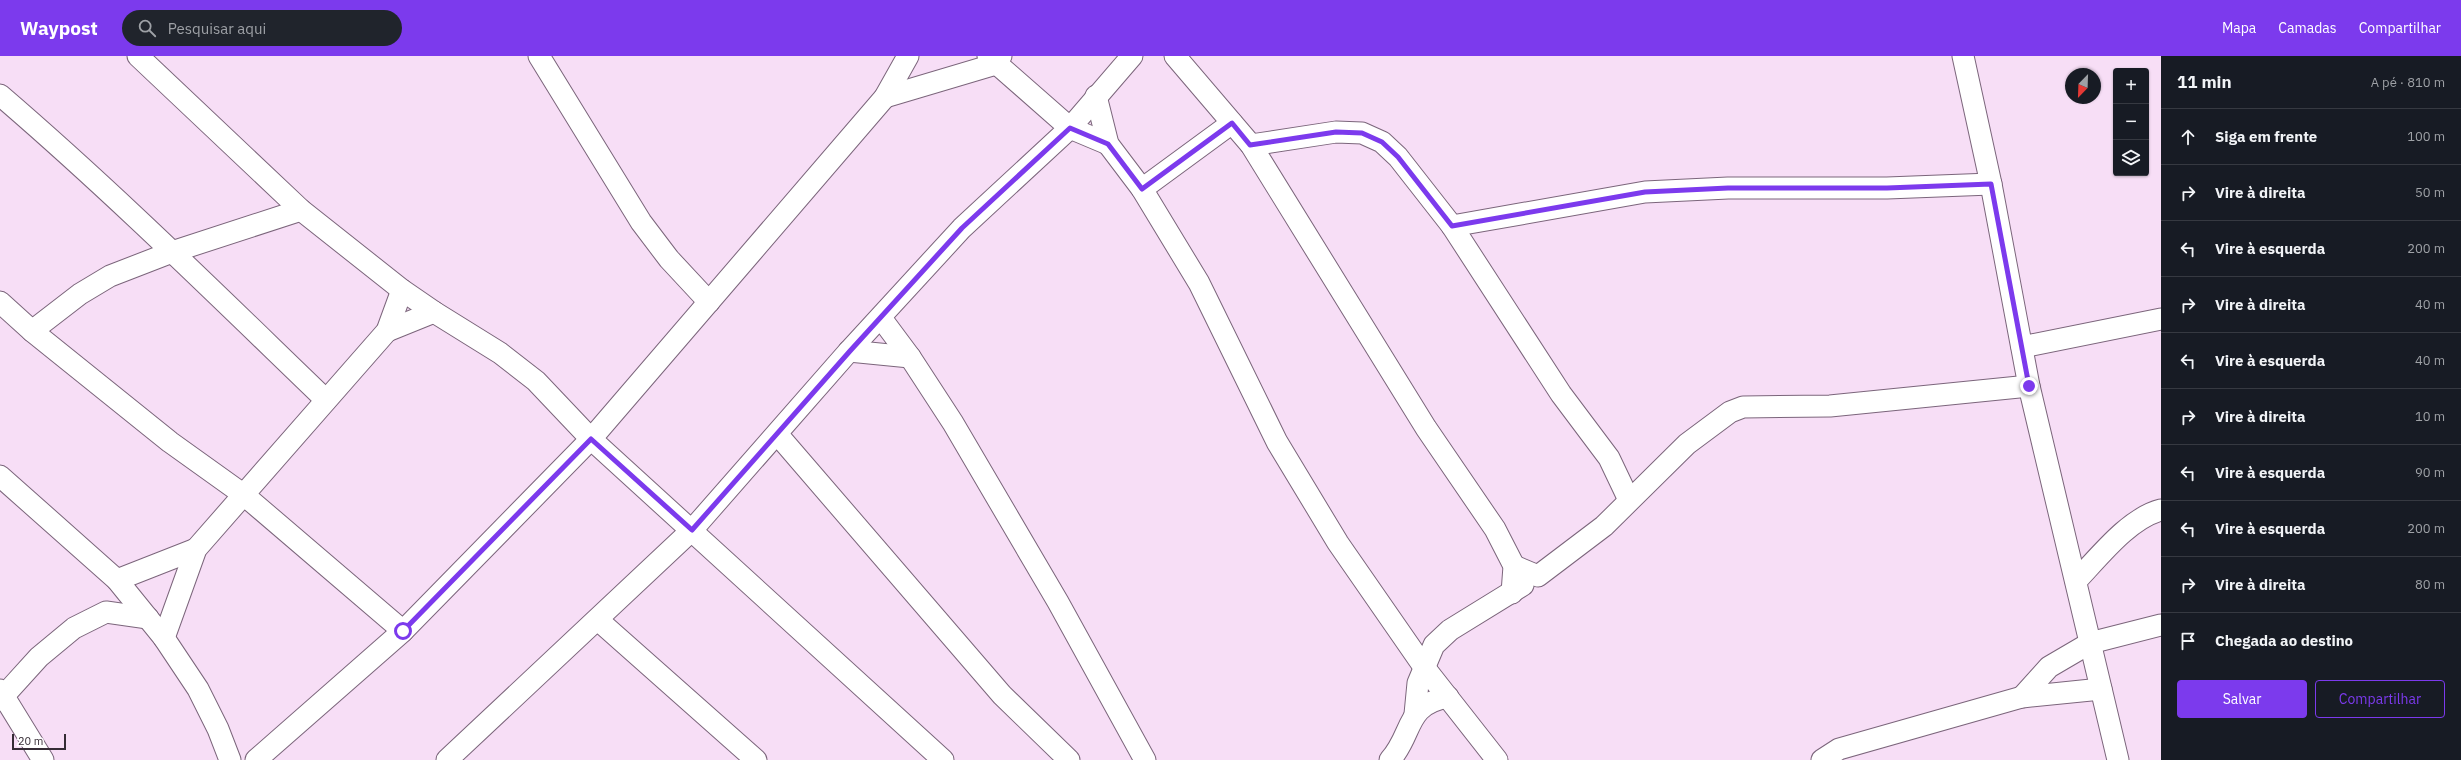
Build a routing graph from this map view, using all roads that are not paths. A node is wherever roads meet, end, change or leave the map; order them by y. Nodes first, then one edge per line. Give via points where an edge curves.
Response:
1 (138, 56) edge
2 (539, 56) edge
3 (908, 56) edge
4 (1132, 56) edge
5 (1175, 56) edge
6 (1963, 56) edge
7 (995, 59) edge
8 (0, 95) edge
9 (1096, 96) junction
10 (885, 97) junction
11 (1232, 123) junction
12 (1070, 128) junction
13 (1108, 144) junction
14 (1250, 145) junction
15 (1991, 184) junction
16 (1142, 189) junction
17 (301, 210) junction
18 (1452, 226) junction
19 (172, 252) junction
20 (402, 290) junction
21 (0, 302) edge
22 (709, 302) junction
23 (434, 312) junction
24 (881, 318) junction
25 (2161, 319) edge
26 (32, 331) junction
27 (387, 331) junction
28 (2022, 347) junction
29 (850, 351) junction
30 (910, 356) junction
31 (2029, 386) junction
32 (326, 400) junction
33 (778, 435) junction
34 (591, 439) junction
35 (0, 476) edge
36 (244, 495) junction
37 (1629, 500) junction
38 (2161, 510) edge
39 (692, 530) junction
40 (196, 549) junction
41 (1514, 566) junction
42 (1538, 576) junction
43 (2076, 580) junction
44 (119, 582) junction
45 (1512, 592) junction
46 (106, 612) junction
47 (148, 618) junction
48 (598, 620) junction
49 (2161, 625) edge
50 (403, 631) junction
51 (164, 638) junction
52 (2090, 643) junction
53 (1424, 667) junction
54 (2101, 689) junction
55 (1, 695) edge
56 (1448, 697) junction
57 (2022, 697) junction
58 (1415, 714) junction
59 (43, 760) edge
60 (230, 760) edge
61 (256, 760) edge
62 (447, 760) edge
63 (756, 760) edge
64 (943, 760) edge
65 (1068, 760) edge
66 (1145, 760) edge
67 (1390, 760) edge
68 (1497, 760) edge
69 (1822, 760) edge
70 (2118, 760) edge

1 - 17 street
2 - 22 street via 641,222 669,259
3 - 10 street
4 - 9 street
5 - 11 street
6 - 15 street
7 - 10 street
7 - 12 street
8 - 19 street via 47,135
9 - 12 street
9 - 13 street
10 - 22 street
11 - 14 street
11 - 16 street
12 - 13 street
12 - 24 street via 962,228
13 - 16 street
14 - 18 street via 1336,132 1362,133 1382,142 1398,157
14 - 41 street via 1426,428 1495,529
15 - 18 street via 1880,189 1728,188 1645,192
15 - 28 street
16 - 53 street via 1198,283 1277,442 1338,543
17 - 19 street
17 - 20 street
18 - 37 street via 1561,394 1609,458
19 - 26 street via 110,276 80,294
19 - 32 street
20 - 23 street
20 - 27 street
21 - 26 street
22 - 34 street
23 - 27 street
23 - 34 street via 500,353 536,381
24 - 29 street
24 - 30 street
25 - 28 street
26 - 36 street via 170,442
27 - 32 street
28 - 31 street
29 - 30 street
29 - 33 street
30 - 66 street via 953,423 1058,602
31 - 37 street via 1830,406 1744,407 1730,412 1687,444
31 - 43 street
32 - 36 street
33 - 39 street
33 - 65 street via 997,689
34 - 39 street
34 - 50 street
35 - 44 street
36 - 40 street
36 - 50 street
37 - 42 street via 1604,526
38 - 43 street via 2149,513 2133,524
39 - 48 street
39 - 64 street
40 - 44 street
40 - 51 street
41 - 42 street
41 - 45 street
42 - 45 street
43 - 52 street
44 - 46 street
44 - 47 street
45 - 53 street via 1450,630 1434,645
46 - 47 street
46 - 55 street via 74,628 39,657
47 - 51 street
48 - 62 street
48 - 63 street
49 - 52 street
50 - 61 street
51 - 60 street via 198,689
52 - 54 street
52 - 57 street via 2049,667
53 - 56 street
53 - 58 street via 1418,683
54 - 57 street
54 - 70 street
55 - 59 street
56 - 58 street via 1434,700
56 - 68 street
57 - 69 street via 1839,749
58 - 67 street

